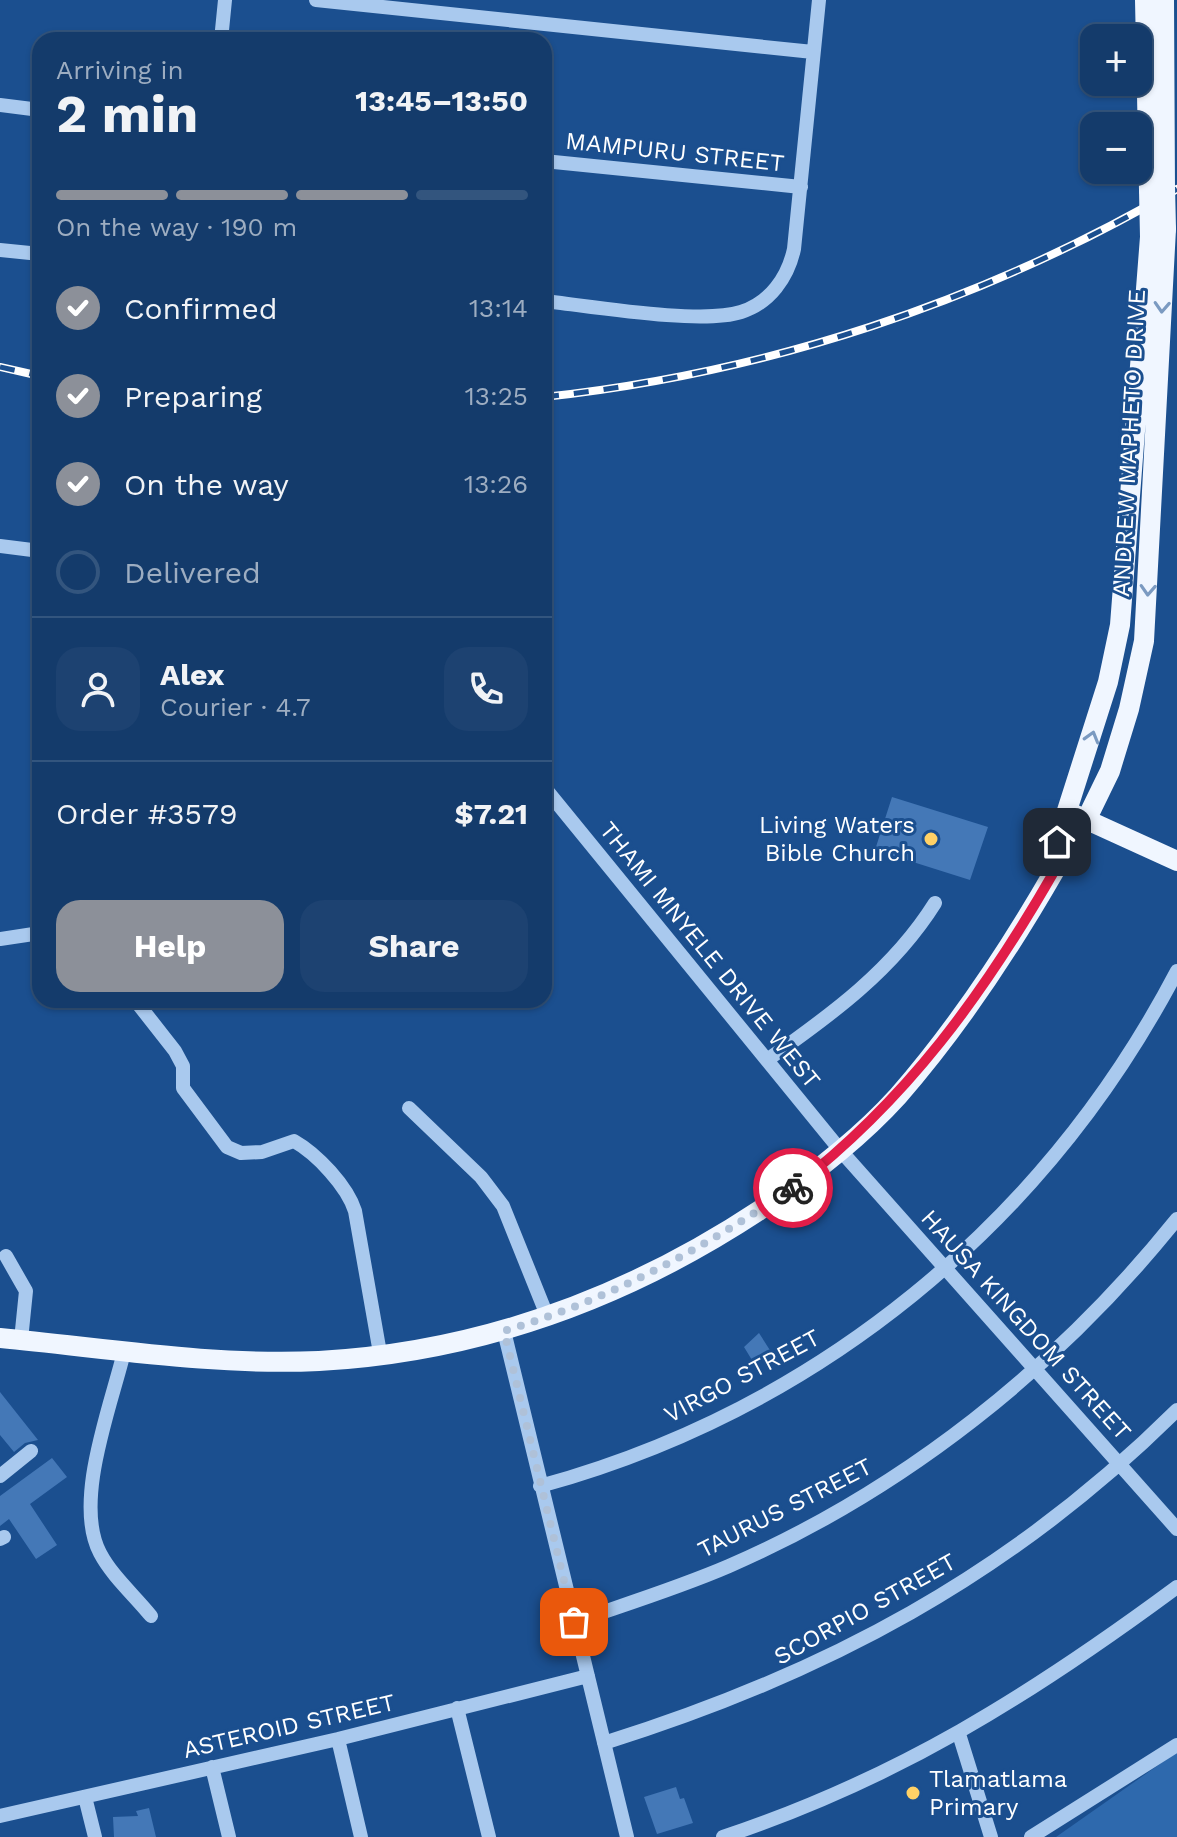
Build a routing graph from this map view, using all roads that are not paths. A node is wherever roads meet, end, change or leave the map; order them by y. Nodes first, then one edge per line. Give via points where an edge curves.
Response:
1 (225, 0) edge
2 (316, 0) edge
3 (819, 0) edge
4 (1145, 0) edge
5 (1164, 0) edge
6 (222, 32) edge
7 (813, 52) junction
8 (0, 105) edge
9 (32, 109) edge
10 (552, 162) edge
11 (801, 187) junction
12 (1157, 188) junction
13 (1158, 233) junction
14 (0, 250) edge
15 (32, 253) edge
16 (552, 302) edge
17 (0, 547) edge
18 (32, 550) edge
19 (552, 797) edge
20 (1078, 816) junction
21 (1177, 861) edge
22 (935, 903) dead end
23 (32, 934) edge
24 (0, 939) edge
25 (1177, 971) edge
26 (141, 1008) edge
27 (767, 1060) junction
28 (409, 1108) dead end
29 (841, 1151) junction
30 (1177, 1219) edge
31 (6, 1256) dead end
32 (946, 1270) junction
33 (548, 1318) junction
34 (504, 1331) junction
35 (0, 1338) edge
36 (21, 1340) junction
37 (124, 1352) junction
38 (380, 1353) junction
39 (1036, 1370) junction
40 (1177, 1410) edge
41 (31, 1451) dead end
42 (1121, 1465) junction
43 (0, 1476) edge
44 (540, 1486) junction
45 (1177, 1529) edge
46 (1177, 1587) edge
47 (151, 1616) dead end
48 (574, 1622) junction
49 (588, 1676) junction
50 (457, 1708) junction
51 (959, 1734) junction
52 (338, 1739) junction
53 (604, 1743) junction
54 (1177, 1745) edge
55 (212, 1767) junction
56 (85, 1797) junction
57 (0, 1816) edge
58 (95, 1837) edge
59 (229, 1837) edge
60 (361, 1837) edge
61 (489, 1837) edge
62 (627, 1837) edge
63 (723, 1837) edge
64 (991, 1837) edge
65 (1031, 1837) edge

1 - 6 street
2 - 7 street
3 - 7 street
4 - 12 main road, ANDREW MAPHETO DRIVE
5 - 12 main road, ANDREW MAPHETO DRIVE
7 - 11 street
8 - 9 street
10 - 11 street, MAMPURU STREET
11 - 16 street via 788,271 752,308 720,316
12 - 13 main road, ANDREW MAPHETO DRIVE, bridge
20 -> 13 main road, ANDREW MAPHETO DRIVE via 1120,625
13 -> 20 main road, ANDREW MAPHETO DRIVE via 1144,641 1110,771
14 - 15 street
17 - 18 street
19 - 27 street, THAMI MNYELE DRIVE WEST
20 - 21 main road
20 - 29 main road, ANDREW MAPHETO DRIVE via 1055,853 1055,870 965,1013 896,1098
22 - 27 street via 871,981
23 - 24 street
25 - 32 street, VIRGO STREET via 1072,1137
26 - 38 street via 183,1066 183,1088 227,1147 262,1152 294,1141 306,1147 347,1193 355,1211
27 - 29 street, THAMI MNYELE DRIVE WEST
28 - 33 street via 481,1177 503,1206
29 - 32 street, HAUSA KINGDOM STREET
29 - 33 main road, ANDREW MAPHETO DRIVE via 704,1247
30 - 39 street, TAURUS STREET
31 - 36 street via 26,1291
32 - 39 street, HAUSA KINGDOM STREET
32 - 44 street, VIRGO STREET via 848,1344 761,1396 675,1438
33 - 34 main road, ANDREW MAPHETO DRIVE
34 - 38 main road, ANDREW MAPHETO DRIVE
34 - 44 street
35 - 36 main road, ANDREW MAPHETO DRIVE
36 - 37 main road, ANDREW MAPHETO DRIVE
37 - 38 main road, ANDREW MAPHETO DRIVE via 238,1361 320,1361
37 - 47 street via 90,1512 100,1554
39 - 42 street, HAUSA KINGDOM STREET
39 - 48 street, TAURUS STREET via 906,1469 829,1516 727,1567
40 - 42 street, SCORPIO STREET
41 - 43 street
42 - 45 street, HAUSA KINGDOM STREET
42 - 53 street, SCORPIO STREET via 1045,1526 881,1631 779,1681
44 - 48 street
46 - 51 street via 1068,1667
48 - 49 street
49 - 50 street, ASTEROID STREET
49 - 53 street
50 - 52 street, ASTEROID STREET
50 - 61 street
51 - 63 street via 848,1789
51 - 64 street
52 - 55 street, ASTEROID STREET
52 - 60 street
53 - 62 street
54 - 65 street
55 - 56 street, ASTEROID STREET
55 - 59 street
56 - 57 street, ASTEROID STREET
56 - 58 street

